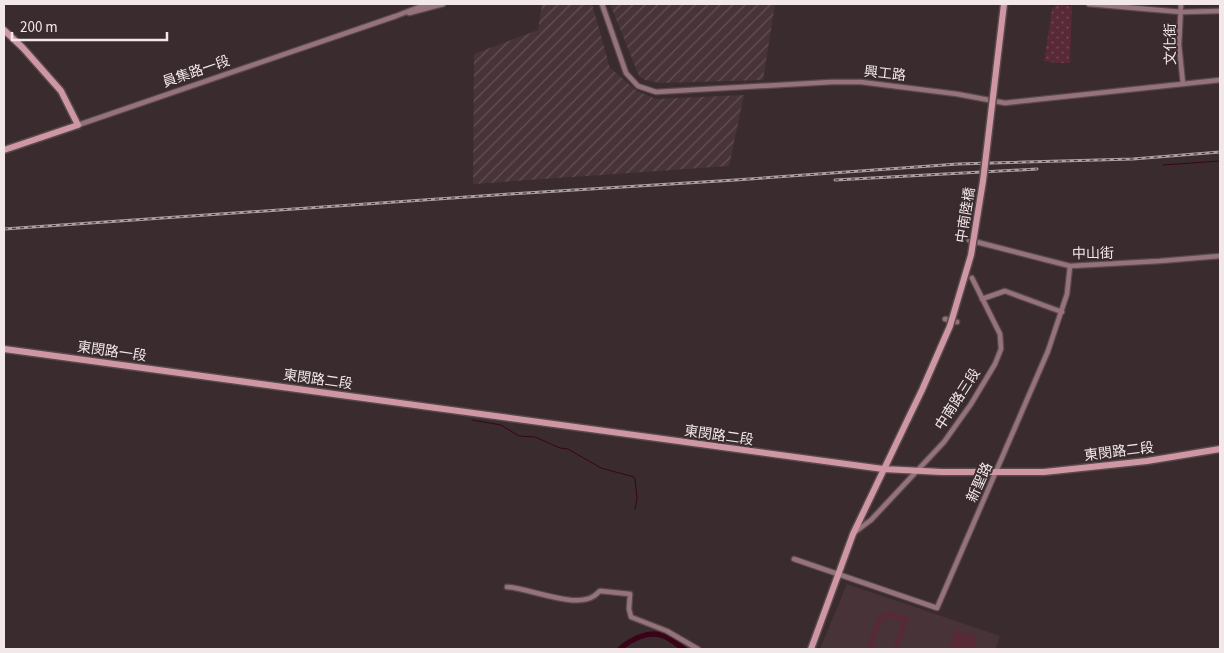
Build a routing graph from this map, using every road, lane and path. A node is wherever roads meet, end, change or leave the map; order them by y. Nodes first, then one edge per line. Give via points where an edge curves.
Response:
1 (427, 4) edge
2 (443, 4) edge
3 (602, 4) edge
4 (1004, 4) edge
5 (1089, 4) edge
6 (1181, 4) edge
7 (1220, 11) edge
8 (1181, 12) junction
9 (396, 16) junction
10 (4, 30) edge
11 (1220, 80) edge
12 (1183, 84) junction
13 (78, 125) junction
14 (4, 150) edge
15 (969, 240) dead end
16 (1220, 256) edge
17 (1070, 266) junction
18 (972, 278) dead end
19 (982, 299) junction
20 (1062, 312) junction
21 (945, 319) dead end
22 (957, 322) dead end
23 (4, 349) edge
24 (216, 378) joint
25 (1220, 449) edge
26 (883, 469) junction
27 (915, 471) junction
28 (996, 472) junction
29 (853, 534) junction
30 (794, 559) dead end
31 (838, 574) junction
32 (507, 587) dead end
33 (698, 649) edge
34 (811, 649) edge

1 - 9 street, 員集路一段
2 - 9 street, 員集路一段
3 - 12 street, 興工路 via 626,73 638,86 652,92 861,82 1005,103
4 - 26 main road, 中南陸橋, bridge via 971,255 950,326
5 - 8 street
6 - 8 street, 文化街
7 - 8 street
8 - 12 street, 文化街 via 1179,45
9 - 13 street, 員集路一段
10 - 13 main road via 61,91
11 - 12 street, 興工路
13 - 14 main road, 員集路一段
15 - 17 street, 中山街
16 - 17 street, 中山街
17 - 20 street, 新聖路
18 - 19 street, 中南路三段
19 - 20 street via 1005,291
19 - 27 street, 中南路三段 via 1000,334 1001,349 959,423
20 - 28 street, 新聖路
21 - 22 street
23 - 24 main road, 東閔路一段
24 - 26 main road, 東閔路二段
25 - 28 main road, 東閔路二段 via 1062,470
26 - 27 main road, 東閔路二段
26 - 29 main road
27 - 28 main road, 東閔路二段
27 - 29 street, 中南路三段 via 871,520
28 - 31 street, 新聖路 via 937,608
29 - 31 main road
30 - 31 street
31 - 34 main road
32 - 33 street via 575,601 600,591 630,594 631,617 667,631

